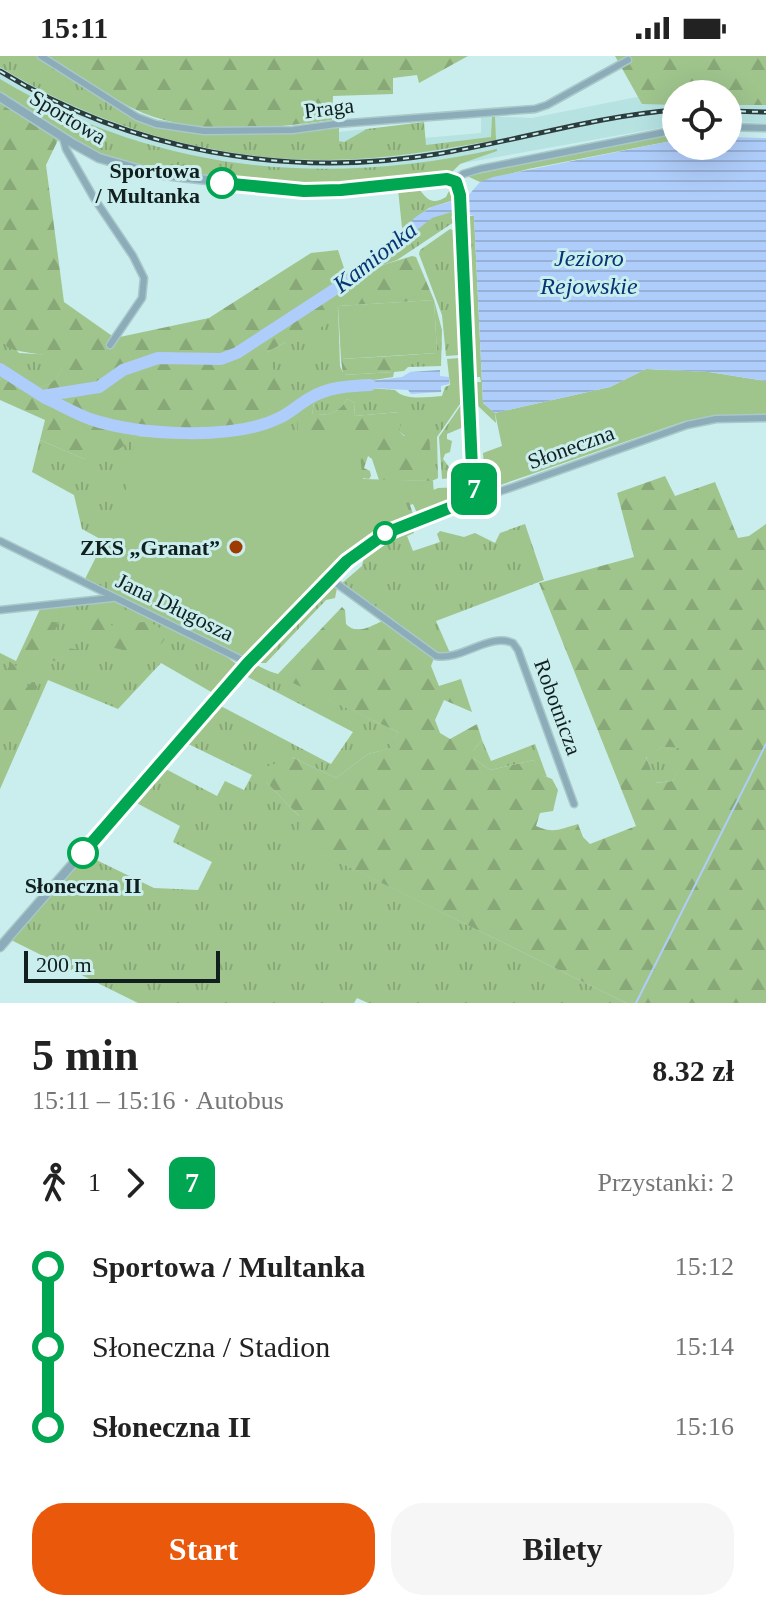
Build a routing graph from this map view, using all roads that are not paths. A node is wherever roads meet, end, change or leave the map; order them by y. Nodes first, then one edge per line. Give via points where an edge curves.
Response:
1 (41, 56) edge
2 (628, 60) dead end
3 (0, 97) edge
4 (742, 127) edge
5 (766, 128) edge
6 (662, 133) edge
7 (63, 138) junction
8 (454, 180) junction
9 (110, 345) dead end
10 (766, 418) edge
11 (472, 496) junction
12 (0, 541) edge
13 (329, 578) junction
14 (115, 598) junction
15 (0, 610) edge
16 (248, 663) junction
17 (574, 804) dead end
18 (0, 947) edge

1 - 2 street, Praga via 137,117 180,128 251,132 535,109
3 - 7 street, Sportowa
4 - 5 street
6 - 8 street via 482,168
7 - 8 street, Sportowa via 130,169 266,189 341,190
7 - 9 street via 144,278 142,298
8 - 11 street via 460,193
10 - 11 street, Słoneczna via 687,425 483,497
11 - 13 street, Słoneczna via 386,533
12 - 14 street, Jana Długosza
13 - 16 street, Słoneczna
13 - 17 street, Robotnicza via 436,656 502,640 513,643
14 - 15 street
14 - 16 street, Jana Długosza
16 - 18 street, Słoneczna

